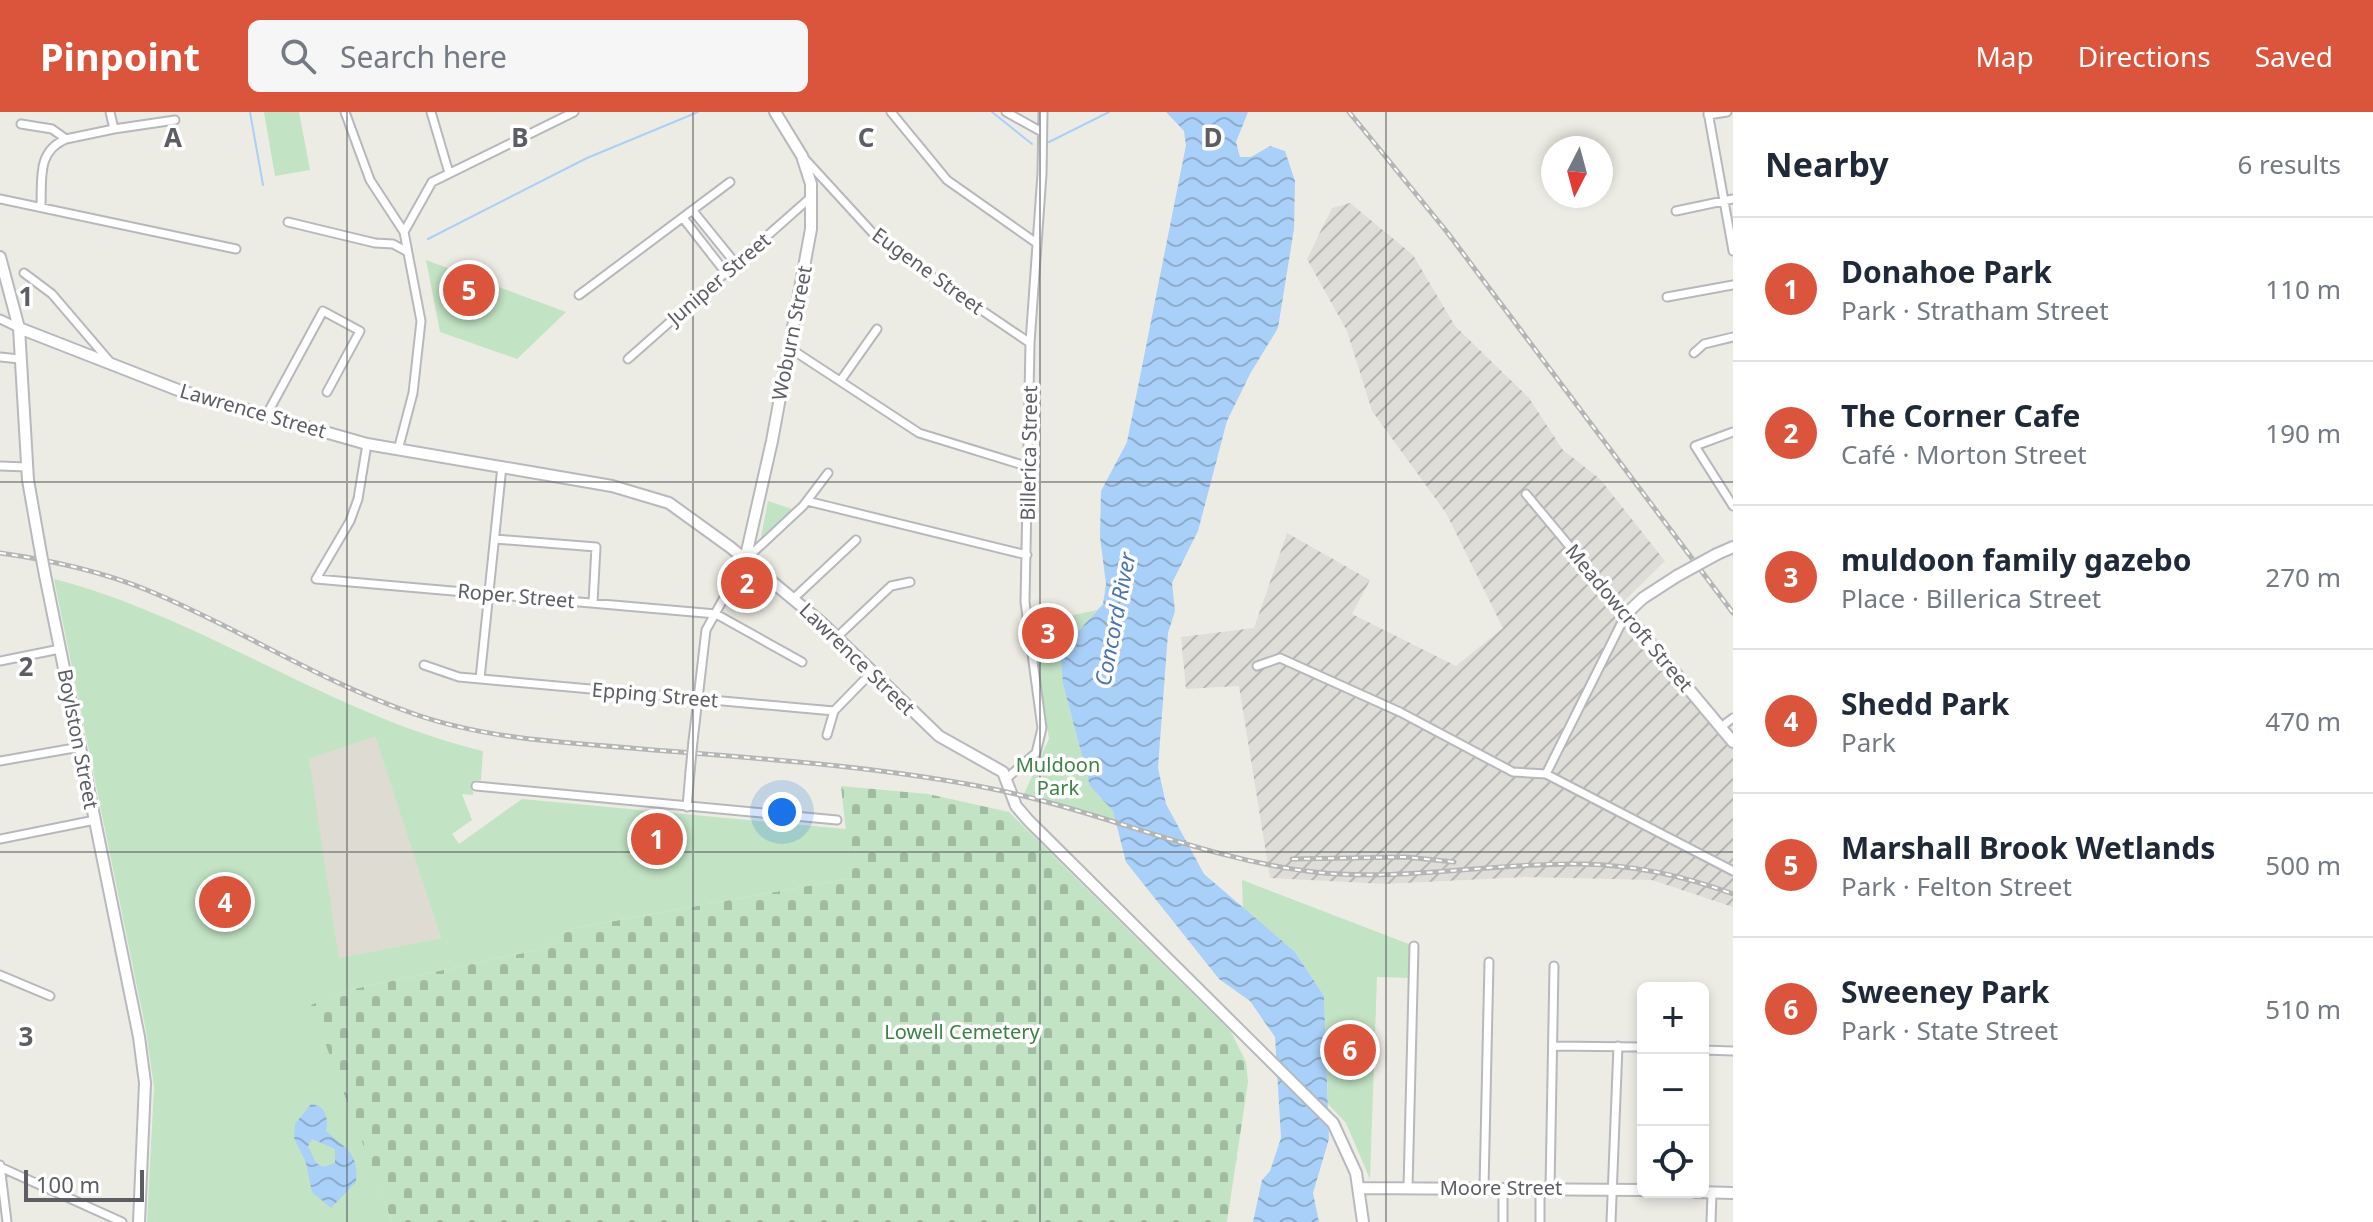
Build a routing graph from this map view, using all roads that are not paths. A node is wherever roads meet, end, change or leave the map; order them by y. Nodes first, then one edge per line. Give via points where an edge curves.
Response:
1 (110, 112) edge
2 (345, 112) edge
3 (431, 112) edge
4 (574, 112) edge
5 (775, 112) edge
6 (891, 112) edge
7 (1006, 112) edge
8 (1043, 112) edge
9 (1727, 112) edge
10 (1708, 114) edge
11 (175, 120) dead end
12 (21, 124) dead end
13 (114, 129) junction
14 (1042, 132) junction
15 (66, 139) junction
16 (802, 156) junction
17 (449, 173) junction
18 (730, 182) dead end
19 (810, 198) junction
20 (0, 199) edge
21 (1733, 199) edge
22 (1724, 201) junction
23 (41, 205) junction
24 (693, 211) junction
25 (1676, 211) dead end
26 (683, 218) junction
27 (288, 222) dead end
28 (404, 232) junction
29 (1035, 242) junction
30 (236, 249) dead end
31 (406, 251) junction
32 (1733, 251) edge
33 (0, 257) edge
34 (736, 264) junction
35 (24, 273) dead end
36 (726, 273) junction
37 (1733, 285) edge
38 (579, 295) dead end
39 (1667, 297) dead end
40 (0, 319) edge
41 (19, 328) junction
42 (877, 329) dead end
43 (1733, 337) edge
44 (1030, 343) junction
45 (788, 347) junction
46 (1694, 353) dead end
47 (0, 357) edge
48 (20, 359) junction
49 (628, 359) dead end
50 (112, 365) junction
51 (841, 380) junction
52 (327, 392) dead end
53 (267, 414) junction
54 (1733, 432) edge
55 (367, 444) junction
56 (398, 450) junction
57 (0, 466) edge
58 (502, 466) junction
59 (27, 467) junction
60 (1029, 467) junction
61 (828, 473) dead end
62 (1526, 494) dead end
63 (807, 501) junction
64 (1733, 506) edge
65 (495, 539) junction
66 (856, 540) dead end
67 (1733, 547) edge
68 (1027, 555) junction
69 (745, 560) junction
70 (910, 582) dead end
71 (490, 592) junction
72 (793, 599) junction
73 (593, 603) junction
74 (716, 614) junction
75 (1626, 614) junction
76 (837, 637) junction
77 (60, 649) junction
78 (0, 661) edge
79 (802, 662) dead end
80 (424, 665) dead end
81 (1257, 666) dead end
82 (872, 672) junction
83 (480, 679) junction
84 (697, 699) junction
85 (834, 711) junction
86 (1733, 718) edge
87 (1721, 727) junction
88 (827, 735) dead end
89 (1733, 742) edge
90 (80, 747) junction
91 (0, 761) edge
92 (1546, 774) junction
93 (1007, 778) junction
94 (476, 786) dead end
95 (687, 807) junction
96 (95, 820) junction
97 (837, 820) dead end
98 (0, 839) edge
99 (1733, 871) edge
100 (1414, 946) dead end
101 (1489, 962) dead end
102 (1554, 966) dead end
103 (0, 975) edge
104 (50, 996) dead end
105 (1553, 1046) junction
106 (1618, 1046) junction
107 (1637, 1047) edge
108 (1709, 1050) edge
109 (1733, 1051) edge
110 (0, 1165) edge
111 (1360, 1188) junction
112 (1408, 1188) junction
113 (1484, 1188) junction
114 (1503, 1188) junction
115 (1545, 1188) junction
116 (1611, 1189) junction
117 (1637, 1190) edge
118 (1709, 1193) edge
119 (1712, 1193) junction
120 (1733, 1193) edge
121 (7, 1222) edge
122 (122, 1222) edge
123 (139, 1222) edge
124 (1363, 1222) edge
125 (1503, 1222) edge
126 (1540, 1222) edge
127 (1611, 1222) edge
128 (1711, 1222) edge

1 - 13 street
2 - 28 street via 370,180
3 - 17 street
4 - 17 street
5 - 16 main road, Woburn Street
6 - 29 street via 947,180
7 - 14 street
8 - 14 street, Billerica Street
9 - 10 street
10 - 22 street
11 - 13 street
12 - 15 street via 52,129
13 - 15 street
14 - 29 street, Billerica Street
15 - 23 street via 51,145 44,156
16 - 19 main road, Woburn Street
16 - 44 street, Eugene Street via 881,242
17 - 28 street via 432,182
18 - 24 street
19 - 34 street, Juniper Street
19 - 45 main road, Woburn Street via 811,229
20 - 23 street
21 - 22 street
22 - 25 street
22 - 32 street
23 - 30 street
24 - 26 street
24 - 34 street
26 - 36 street
26 - 38 street
27 - 31 street
28 - 31 street
29 - 44 street, Billerica Street
31 - 56 street via 421,321 413,393
33 - 41 main road, Boylston Street
34 - 36 street, Juniper Street
35 - 50 street via 52,294
36 - 49 street, Juniper Street
37 - 39 street
40 - 41 street
41 - 48 main road, Boylston Street
41 - 50 main road, Lawrence Street
42 - 51 street
43 - 46 street via 1704,344
44 - 60 street, Billerica Street
45 - 51 street
45 - 69 main road, Woburn Street
47 - 48 street
48 - 59 main road, Boylston Street
50 - 53 main road, Lawrence Street
51 - 60 street via 919,433
52 - 53 street via 360,331 323,311
53 - 55 main road, Lawrence Street
54 - 64 street via 1695,446
55 - 56 main road, Lawrence Street
55 - 71 street, Roper Street via 350,521 316,579
56 - 58 main road, Lawrence Street
57 - 59 street
58 - 65 street
58 - 69 main road, Lawrence Street via 645,493 688,513
59 - 77 main road, Boylston Street, bridge
60 - 68 street, Billerica Street
61 - 63 street
62 - 75 street, Meadowcroft Street
63 - 68 street
63 - 69 street
65 - 71 street
65 - 73 street via 596,547
66 - 72 street
67 - 75 main road, bridge via 1677,576
68 - 93 street, Billerica Street via 1026,626 1042,737 1030,760
69 - 72 main road, Lawrence Street
69 - 74 street
70 - 76 street via 891,586
71 - 73 street, Roper Street
71 - 83 street
72 - 76 main road, Lawrence Street
73 - 74 street, Roper Street
74 - 79 street
74 - 84 street via 703,638
75 - 87 main road, Meadowcroft Street
75 - 92 street
76 - 82 main road, Lawrence Street
77 - 78 street
77 - 90 main road, Boylston Street
80 - 83 street, Epping Street
81 - 92 street via 1280,658 1513,772
82 - 85 street
82 - 93 main road, Lawrence Street via 939,736
83 - 84 street, Epping Street
84 - 85 street, Epping Street
84 - 95 street, bridge
85 - 88 street
86 - 87 street
87 - 89 main road, Meadowcroft Street
90 - 91 street
90 - 96 main road, Boylston Street
92 - 99 street
93 - 111 main road via 1016,806 1029,821 1333,1123
94 - 95 street
95 - 97 street
96 - 98 street
96 - 123 main road, Boylston Street via 145,1083
100 - 112 street
101 - 113 street
102 - 105 street
103 - 104 street
105 - 106 street
105 - 115 street
106 - 107 street
106 - 116 street
108 - 109 street
110 - 121 street
110 - 122 street
111 - 112 main road, Moore Street
111 - 124 main road
112 - 113 main road, Moore Street
113 - 114 main road, Moore Street
114 - 115 main road, Moore Street
114 - 125 street
115 - 116 main road, Moore Street
115 - 126 street
116 - 117 main road, Moore Street
116 - 127 street
118 - 119 main road
119 - 120 main road
119 - 128 street

